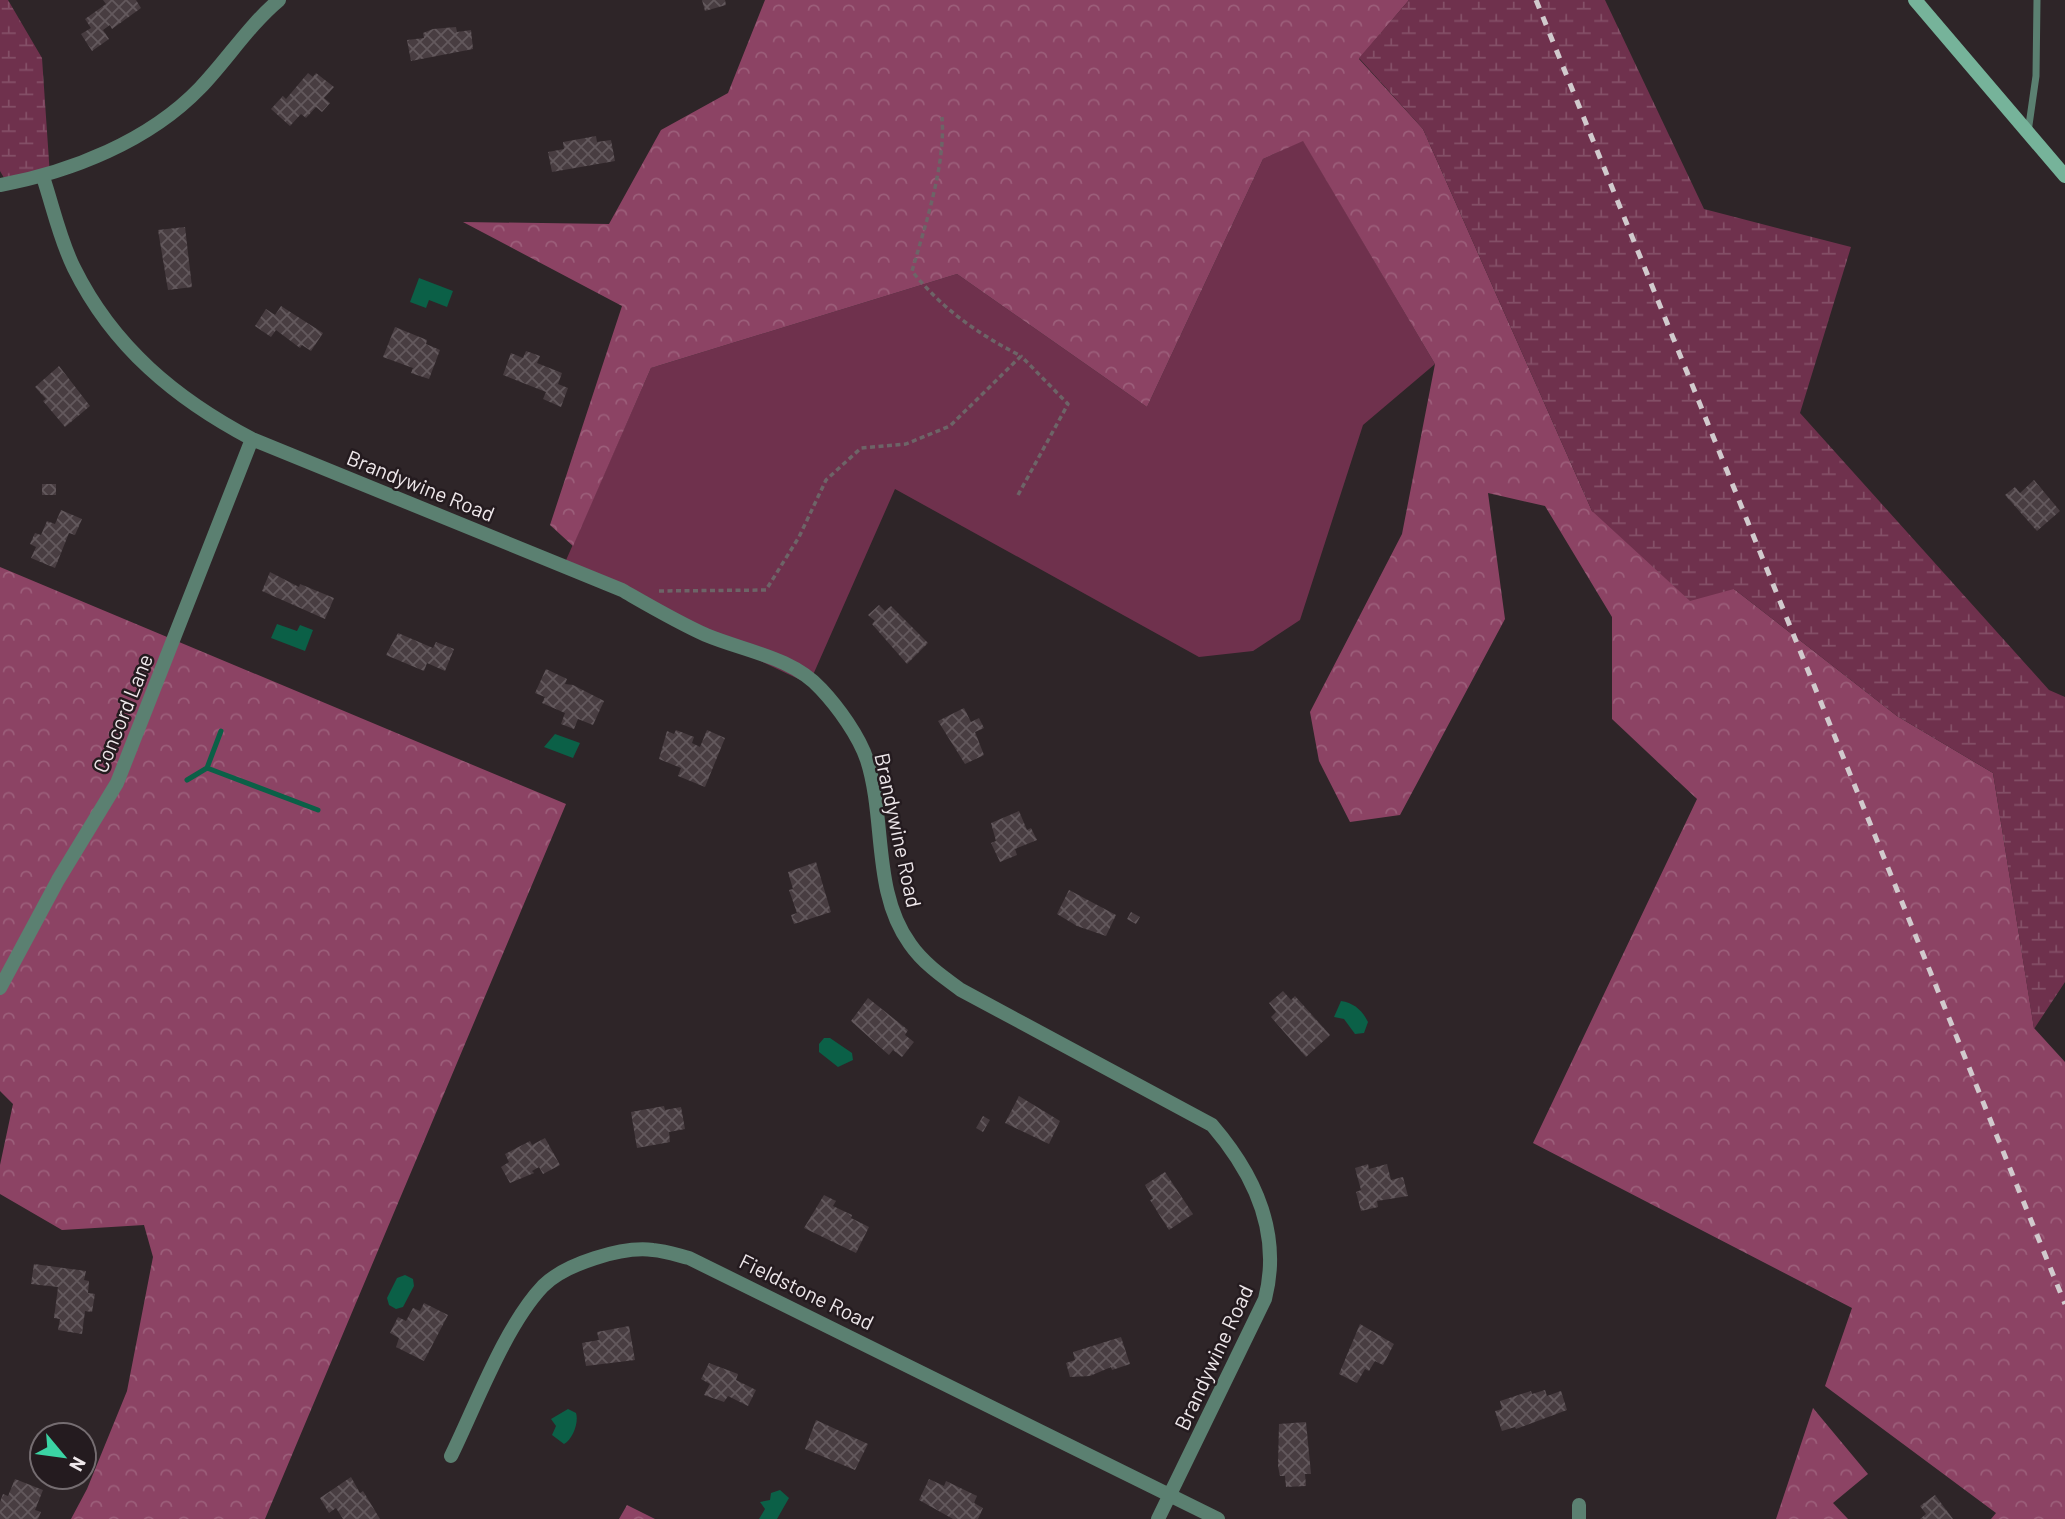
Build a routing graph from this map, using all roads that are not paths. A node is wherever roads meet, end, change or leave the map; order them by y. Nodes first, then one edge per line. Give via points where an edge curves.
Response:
1 (279, 0) edge
2 (1914, 0) edge
3 (2037, 0) edge
4 (2028, 133) junction
5 (2065, 176) edge
6 (43, 177) junction
7 (0, 185) edge
8 (252, 439) junction
9 (0, 988) edge
10 (451, 1456) dead end
11 (1170, 1495) junction
12 (1158, 1519) edge
13 (1218, 1519) edge

1 - 6 street via 199,89 161,121
2 - 4 street
3 - 4 lane via 2036,76
4 - 5 street
6 - 7 street
6 - 8 street, Brandywine Road via 74,268 116,333 161,382
8 - 9 street, Concord Lane via 117,783
8 - 11 street, Brandywine Road via 622,590 673,620 787,664 810,678 837,710 866,758 887,887 910,945 961,990 1212,1125 1234,1151 1262,1202 1271,1250 1270,1283
10 - 11 street, Fieldstone Road via 513,1330 542,1287 590,1260 652,1250 689,1258
11 - 12 street, Brandywine Road
11 - 13 street, Fieldstone Road

